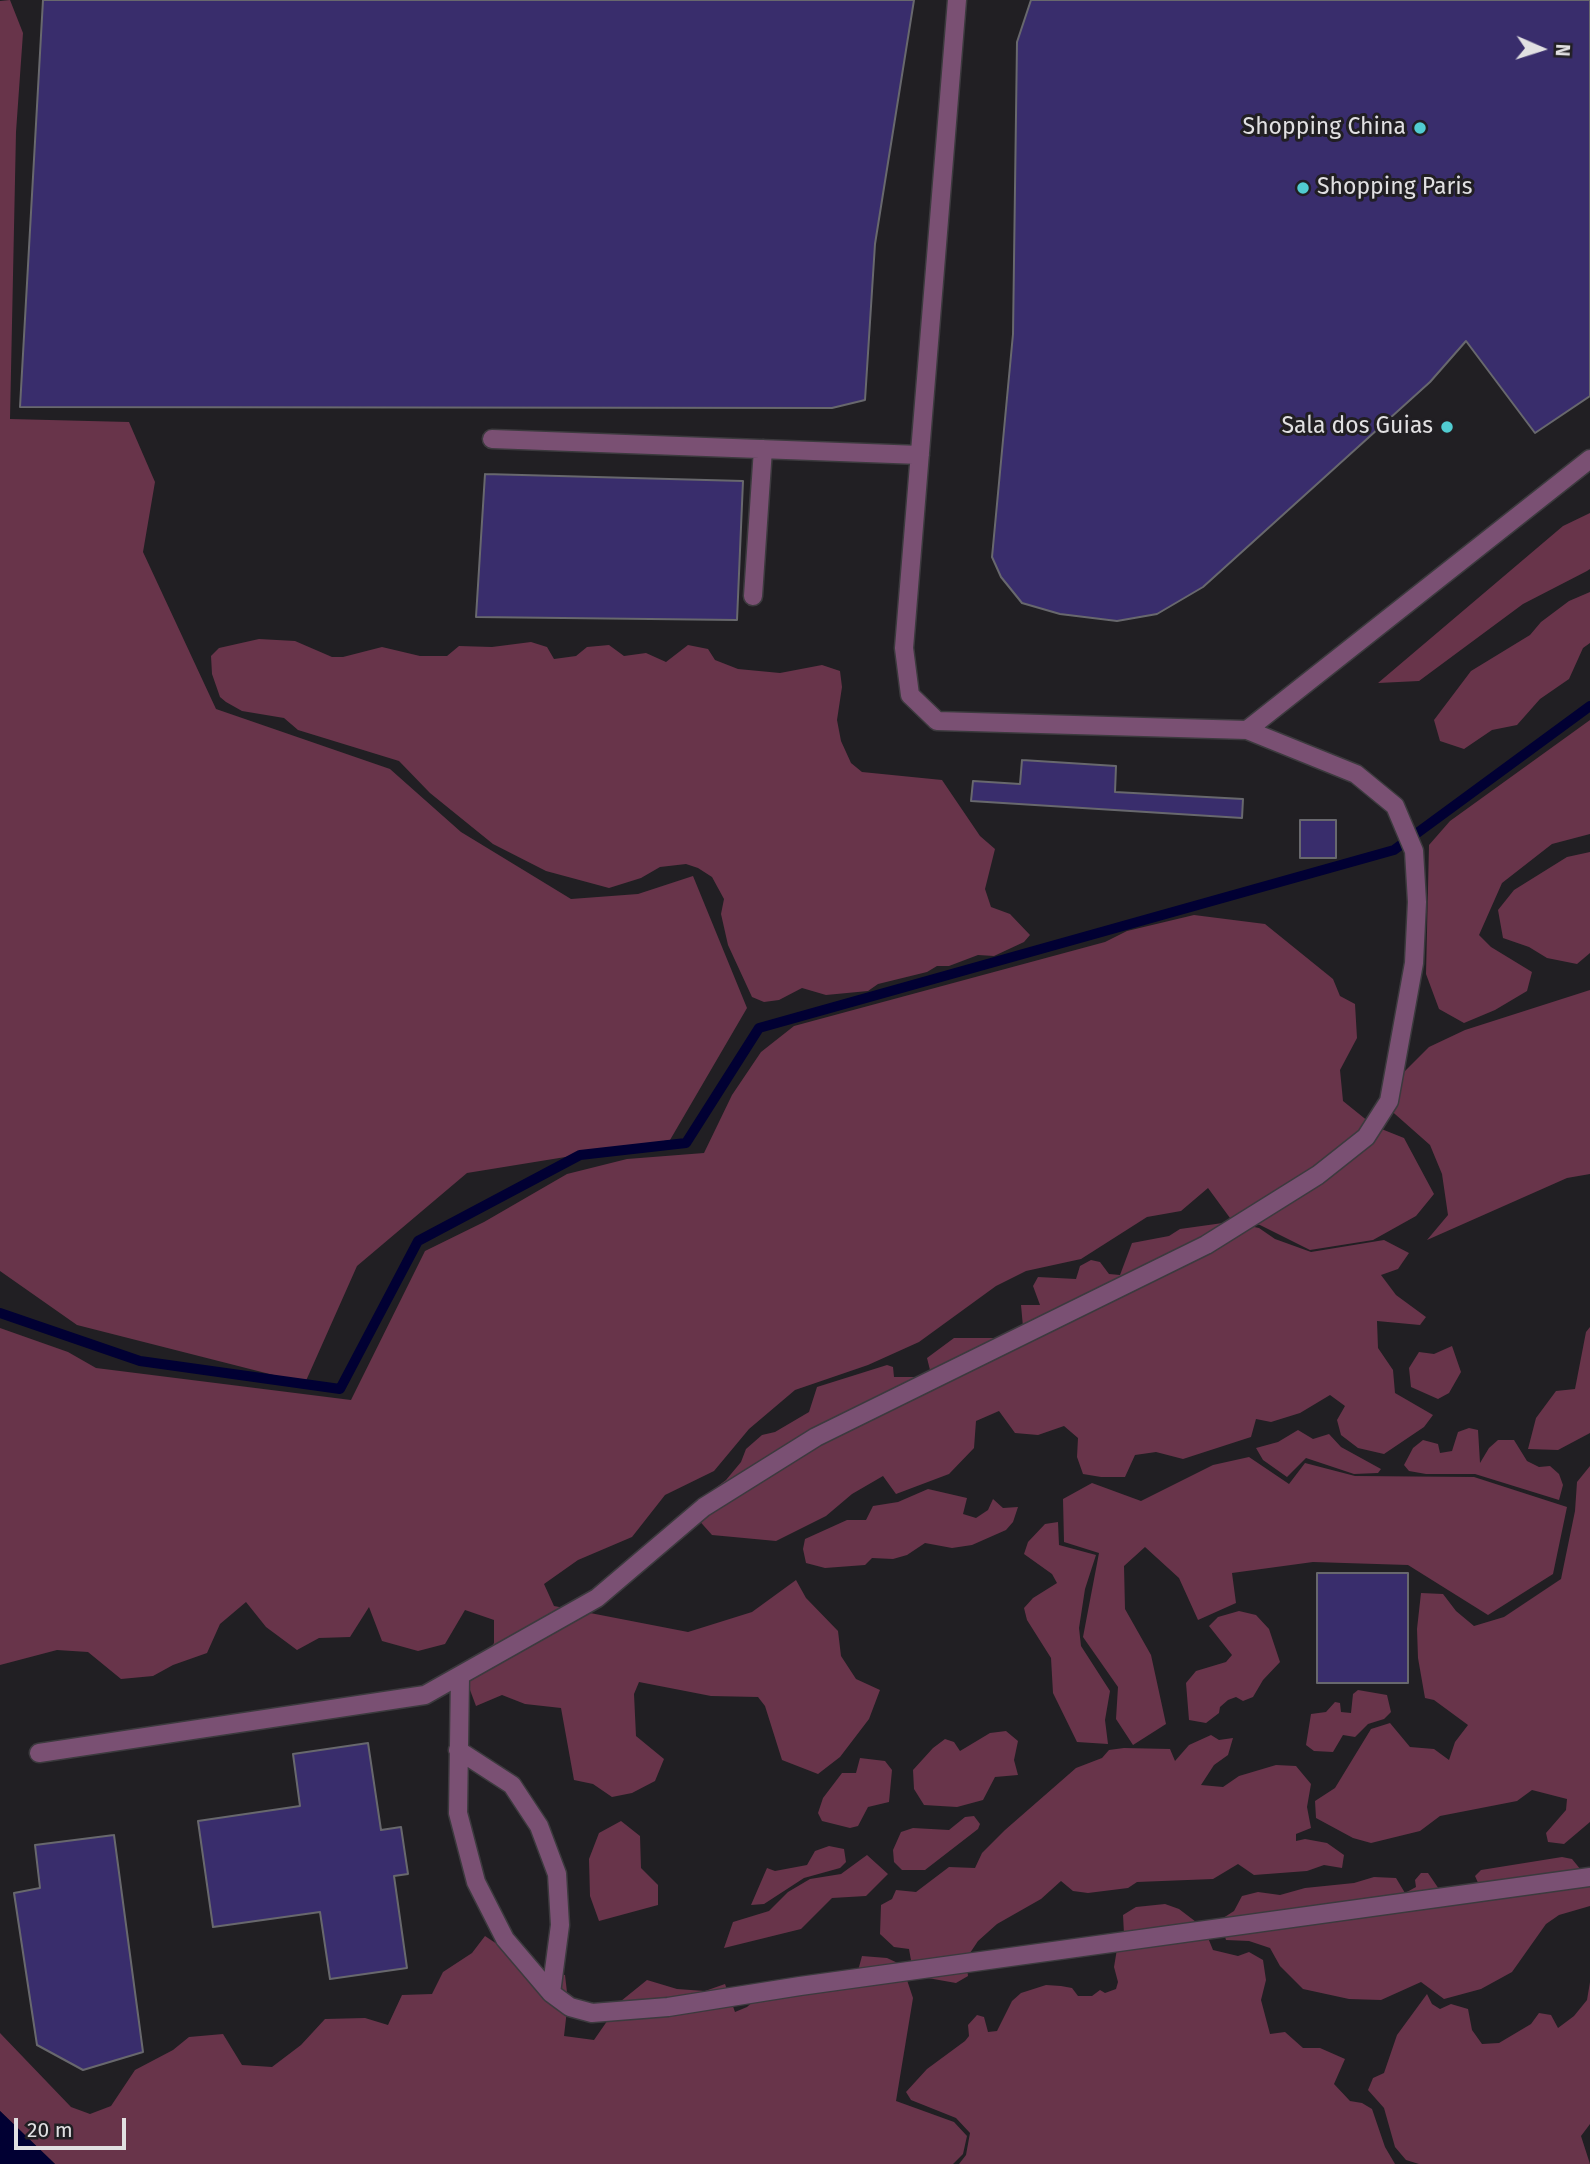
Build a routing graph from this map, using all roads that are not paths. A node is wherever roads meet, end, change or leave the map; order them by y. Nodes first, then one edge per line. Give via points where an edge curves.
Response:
1 (957, 0) edge
2 (492, 439) dead end
3 (763, 449) junction
4 (920, 455) junction
5 (1590, 459) edge
6 (753, 596) dead end
7 (1247, 730) junction
8 (460, 1677) junction
9 (458, 1750) junction
10 (39, 1753) dead end
11 (1590, 1877) edge
12 (551, 1993) junction

1 - 4 lane
2 - 3 lane
3 - 4 lane
3 - 6 lane
4 - 7 lane via 904,648 910,695 937,722
5 - 7 lane
7 - 8 lane via 1356,774 1395,806 1413,850 1415,963 1389,1101 1366,1137 1318,1175 1206,1245 816,1437 704,1507 597,1598
8 - 9 lane
8 - 10 lane via 425,1695
9 - 12 lane via 458,1813 476,1882 505,1938
9 - 12 lane via 512,1785 540,1826 557,1874 560,1925
11 - 12 lane via 668,2007 592,2013 570,2007

